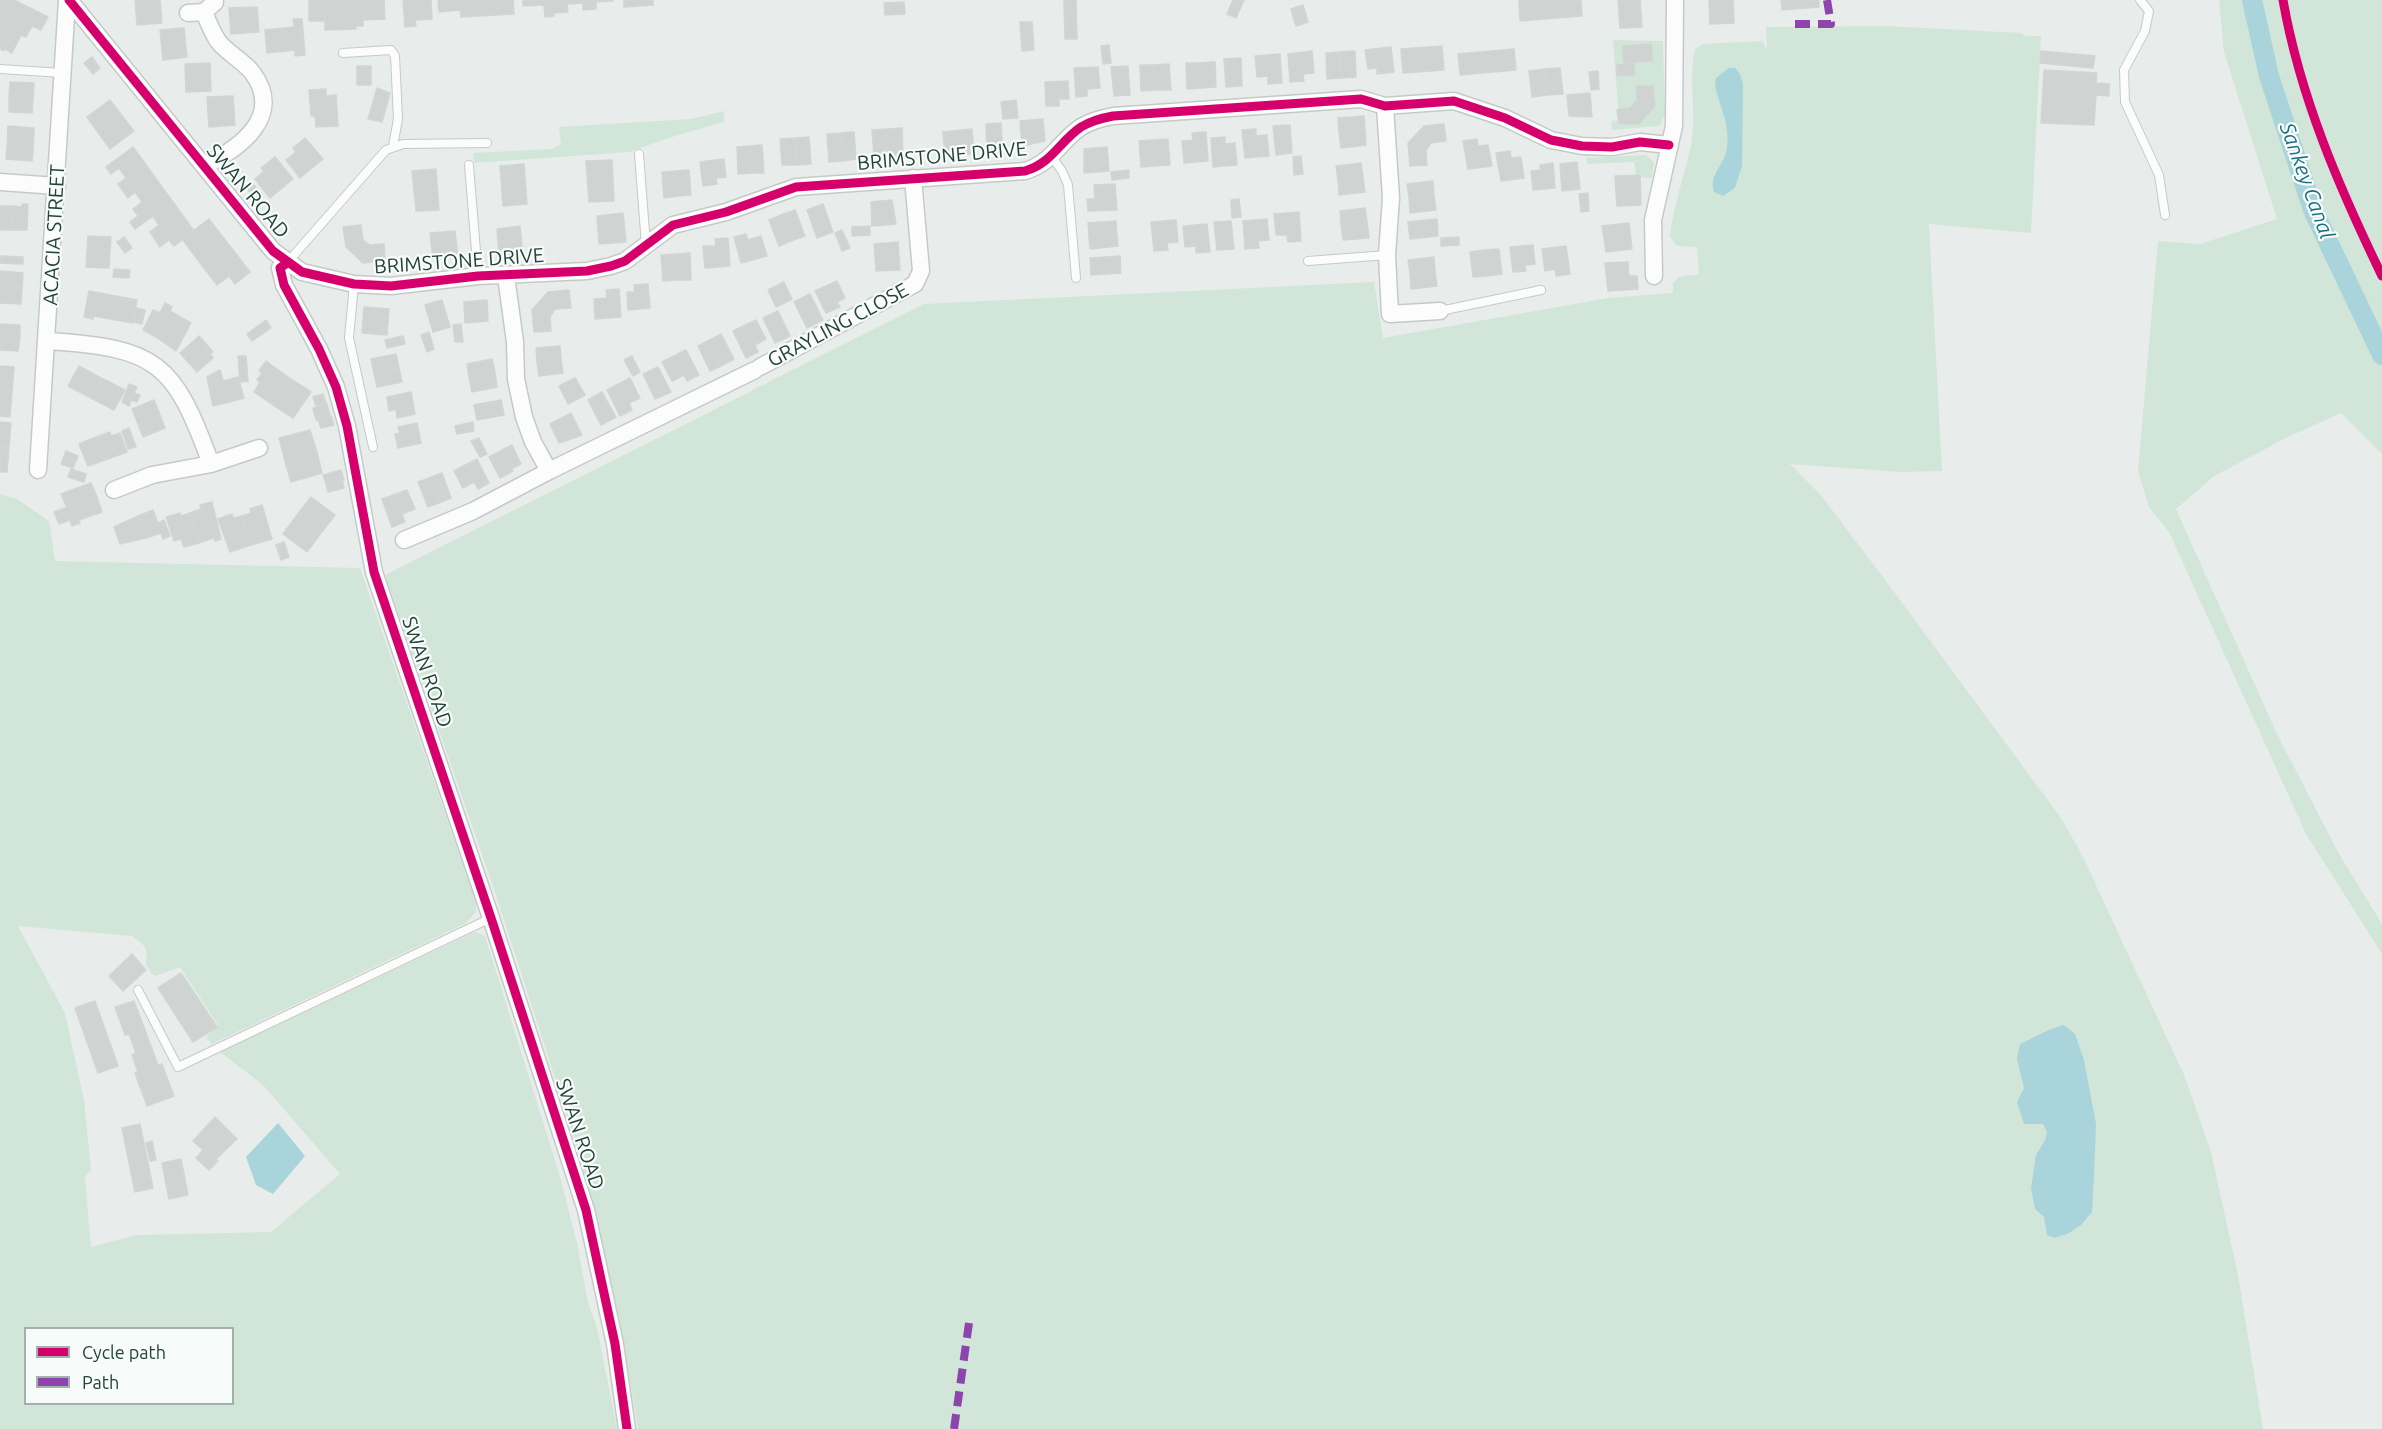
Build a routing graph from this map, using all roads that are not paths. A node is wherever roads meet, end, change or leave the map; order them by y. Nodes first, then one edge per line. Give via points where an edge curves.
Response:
1 (68, 0) edge
2 (1675, 0) edge
3 (2140, 0) edge
4 (202, 9) dead end
5 (343, 53) dead end
6 (0, 69) edge
7 (62, 73) junction
8 (1385, 106) junction
9 (487, 143) dead end
10 (1669, 145) junction
11 (393, 146) junction
12 (639, 154) dead end
13 (1051, 156) junction
14 (469, 165) dead end
15 (204, 166) junction
16 (913, 178) junction
17 (0, 182) edge
18 (57, 186) junction
19 (2165, 215) dead end
20 (646, 245) junction
21 (1387, 255) junction
22 (1308, 261) dead end
23 (287, 263) junction
24 (478, 276) junction
25 (506, 276) junction
26 (1654, 276) dead end
27 (1076, 278) dead end
28 (354, 284) junction
29 (1541, 290) dead end
30 (1440, 311) joint
31 (48, 341) junction
32 (373, 447) dead end
33 (259, 448) dead end
34 (211, 464) junction
35 (38, 470) dead end
36 (549, 471) junction
37 (114, 489) dead end
38 (404, 540) dead end
39 (491, 918) junction
40 (138, 990) dead end
41 (627, 1429) edge

1 - 7 street, ACACIA STREET
1 - 15 street, SWAN ROAD
2 - 10 street via 1674,126
3 - 19 lane via 2149,11 2145,31 2124,70 2124,102 2159,175
4 - 15 street via 218,40 253,74 264,104 251,133
5 - 11 lane via 391,50 395,56 398,119
6 - 7 lane
7 - 18 street, ACACIA STREET
8 - 10 street, BRIMSTONE DRIVE via 1454,101 1505,118 1551,140 1582,146 1612,147 1640,142
8 - 13 street, BRIMSTONE DRIVE via 1361,99 1113,116 1083,126
8 - 21 street via 1391,198
9 - 11 lane
10 - 26 street via 1653,220
11 - 23 lane via 380,154
12 - 20 lane
13 - 16 street, BRIMSTONE DRIVE via 1025,171
13 - 27 lane via 1068,186
14 - 24 lane
15 - 23 street, SWAN ROAD via 261,238
16 - 20 street, BRIMSTONE DRIVE via 796,187 726,212 673,225
16 - 36 street, GRAYLING CLOSE via 921,271 915,284 758,369
17 - 18 street
18 - 31 street, ACACIA STREET
20 - 25 street, BRIMSTONE DRIVE via 625,261 600,269
21 - 22 lane
21 - 30 street via 1390,314
23 - 28 street, BRIMSTONE DRIVE via 302,272
23 - 39 street, SWAN ROAD via 280,268 284,285 336,387 374,572
24 - 25 street, BRIMSTONE DRIVE
24 - 28 street, BRIMSTONE DRIVE via 392,286
25 - 36 street via 520,398 533,442
28 - 32 lane via 349,339
29 - 30 lane
31 - 34 street via 111,347 140,356 164,372 196,422
31 - 35 street, ACACIA STREET
33 - 34 street
34 - 37 street via 152,475
36 - 38 street, GRAYLING CLOSE via 473,511
39 - 40 lane via 178,1067
39 - 41 street, SWAN ROAD via 586,1210 615,1344

